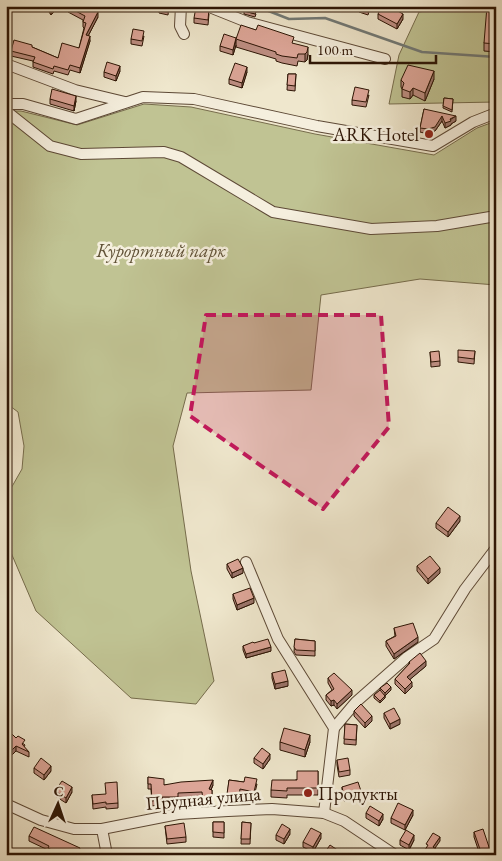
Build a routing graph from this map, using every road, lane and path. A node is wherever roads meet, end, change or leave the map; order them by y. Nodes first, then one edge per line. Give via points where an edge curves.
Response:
1 (181, 6) edge
2 (208, 6) edge
3 (184, 34) dead end
4 (385, 59) dead end
5 (6, 64) edge
6 (125, 102) junction
7 (6, 104) edge
8 (6, 111) edge
9 (496, 113) edge
10 (496, 216) edge
11 (496, 548) edge
12 (246, 562) dead end
13 (334, 728) junction
14 (6, 804) edge
15 (324, 813) junction
16 (102, 829) junction
17 (385, 851) edge
18 (106, 855) edge
19 (396, 855) edge

1 - 3 street via 180,26
2 - 4 street via 247,22
5 - 6 street via 75,90
6 - 7 street via 76,119 23,104
6 - 9 street via 143,97 194,99 317,126 433,146 473,122
8 - 10 street via 50,146 81,154 164,152 181,158 273,212 371,228 437,226
11 - 13 street via 464,589 434,639 406,658 356,702
12 - 13 street via 278,639
13 - 15 street
14 - 16 street, Прудная улица via 41,820 74,828
15 - 16 street, Прудная улица via 272,810 178,814
15 - 17 street, Прудная улица via 344,821
16 - 18 street
17 - 19 street, Прудная улица

